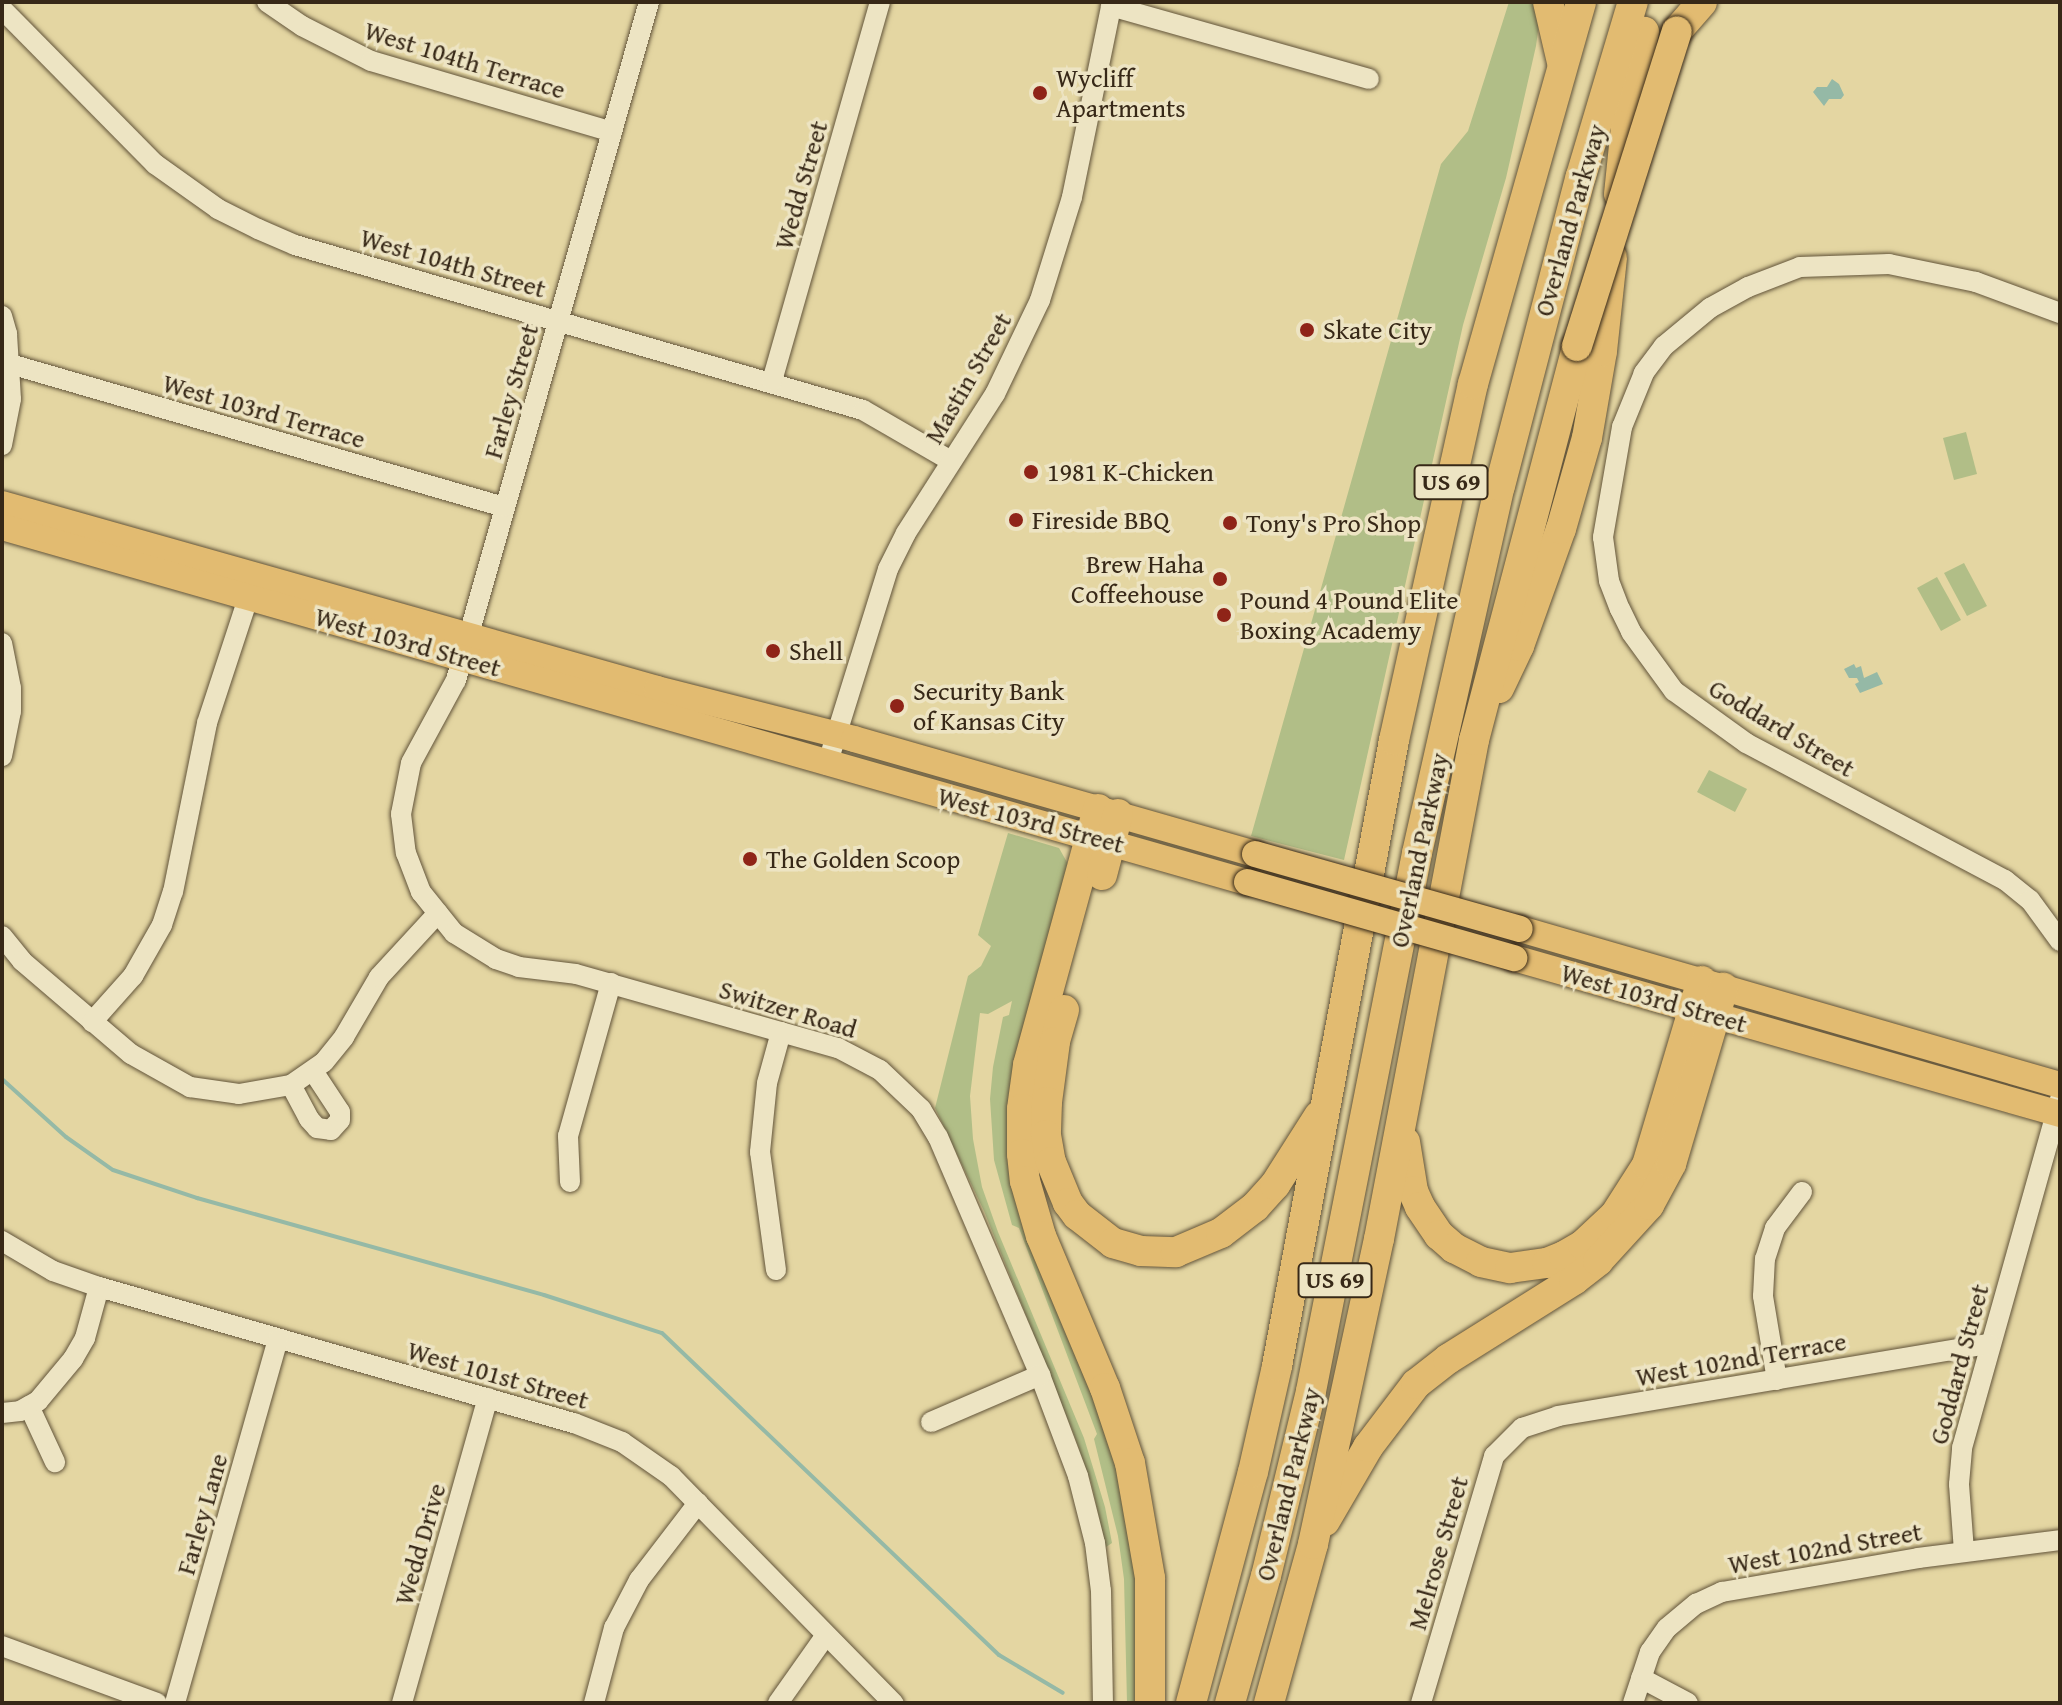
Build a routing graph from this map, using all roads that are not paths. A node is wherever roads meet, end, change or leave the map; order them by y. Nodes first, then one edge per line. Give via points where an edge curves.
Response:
1 (267, 2) edge
2 (649, 2) edge
3 (880, 2) edge
4 (1548, 2) edge
5 (1581, 2) edge
6 (1633, 2) edge
7 (1653, 2) edge
8 (1686, 2) edge
9 (1702, 2) edge
10 (1112, 4) edge
11 (2, 9) edge
12 (1677, 31) junction
13 (1563, 65) junction
14 (1369, 79) dead end
15 (612, 132) junction
16 (2060, 313) edge
17 (2, 316) edge
18 (558, 320) junction
19 (10, 364) junction
20 (772, 381) junction
21 (2, 445) edge
22 (951, 461) junction
23 (2, 504) edge
24 (504, 507) junction
25 (2, 527) edge
26 (252, 586) junction
27 (2, 643) edge
28 (464, 646) junction
29 (836, 734) junction
30 (1474, 740) junction
31 (2, 756) edge
32 (827, 765) junction
33 (1104, 826) junction
34 (438, 913) junction
35 (2, 936) edge
36 (2060, 941) edge
37 (611, 983) junction
38 (1709, 998) junction
39 (92, 1022) junction
40 (781, 1032) junction
41 (313, 1071) junction
42 (291, 1085) junction
43 (2060, 1085) edge
44 (1329, 1101) junction
45 (2059, 1109) edge
46 (1401, 1120) junction
47 (570, 1182) dead end
48 (1802, 1192) dead end
49 (2, 1241) edge
50 (776, 1270) dead end
51 (99, 1287) junction
52 (278, 1339) junction
53 (1989, 1344) junction
54 (1040, 1375) junction
55 (1777, 1380) junction
56 (488, 1398) junction
57 (29, 1406) junction
58 (2, 1413) edge
59 (931, 1422) dead end
60 (1507, 1439) joint
61 (55, 1462) dead end
62 (698, 1503) junction
63 (2060, 1540) edge
64 (1313, 1544) junction
65 (1964, 1551) junction
66 (826, 1635) junction
67 (2, 1646) edge
68 (1641, 1678) junction
69 (1427, 1697) edge
70 (157, 1703) edge
71 (175, 1703) edge
72 (402, 1703) edge
73 (594, 1703) edge
74 (778, 1703) edge
75 (893, 1703) edge
76 (1103, 1703) edge
77 (1150, 1703) edge
78 (1191, 1703) edge
79 (1230, 1703) edge
80 (1269, 1703) edge
81 (1633, 1703) edge
82 (1688, 1703) edge

1 - 15 street, West 104th Terrace via 371,61
2 - 15 street, Farley Street
3 - 20 street, Wedd Street
4 - 13 highway
5 - 13 highway, Overland Parkway / US 69
6 - 79 highway, Overland Parkway / US 69 via 1500,486 1417,853 1311,1391
7 - 30 highway via 1629,98 1602,351 1587,438 1519,646
8 - 12 highway
9 - 12 highway
10 - 14 street
10 - 22 street, Mastin Street via 1072,197 1040,300 997,390
11 - 18 street, West 104th Street via 155,164 218,209 295,245
12 - 30 highway, bridge via 1577,346
13 - 44 highway, Overland Parkway / US 69 via 1473,384 1394,740
15 - 18 street, Farley Street
16 - 36 street, Goddard Street via 1976,282 1889,264 1800,267 1748,287 1710,308 1664,346 1644,373 1622,427 1603,537 1609,581 1620,609 1674,691 1746,743 2005,880 2030,900
17 - 19 street
18 - 20 street, West 104th Street
18 - 24 street, Farley Street
19 - 21 street via 11,399
19 - 24 street, West 103rd Terrace
20 - 22 street, West 104th Street via 863,410
22 - 29 street, Mastin Street via 888,569
23 - 26 main road, West 103rd Street
24 - 28 street, Farley Street
25 - 26 main road, West 103rd Street
26 - 28 main road, West 103rd Street
26 - 39 street via 207,723 162,925 133,976
27 - 31 street via 11,711
28 - 29 main road, West 103rd Street
28 - 32 main road, West 103rd Street
28 - 34 street, Switzer Road via 456,680 411,763 402,803 410,869
29 - 32 street, Mastin Street
29 - 33 main road, West 103rd Street
30 - 46 highway
32 - 33 main road, West 103rd Street
33 - 38 main road, West 103rd Street, bridge via 1255,854 1520,929
33 - 38 main road, West 103rd Street, bridge via 1247,882 1514,958
33 - 44 highway via 1055,1042 1047,1102 1051,1162 1077,1215 1113,1243 1141,1251 1176,1252 1206,1242 1237,1223 1275,1185
33 - 77 highway via 1028,1065 1022,1154 1041,1236 1105,1388 1130,1463 1150,1578
34 - 37 street, Switzer Road via 454,933 496,959
34 - 41 street via 379,977 344,1037
35 - 39 street via 22,961
37 - 40 street, Switzer Road
37 - 47 street via 568,1136
38 - 43 main road, West 103rd Street
38 - 45 main road, West 103rd Street
38 - 46 highway via 1638,1184 1583,1245 1547,1263 1495,1266 1468,1257 1439,1235 1413,1191
38 - 64 highway via 1671,1164 1649,1205 1574,1280 1416,1384 1368,1447
39 - 42 street via 131,1054 190,1087 239,1094
40 - 50 street via 763,1105 760,1152
40 - 54 street, Switzer Road via 867,1061 921,1109 938,1137
41 - 42 street
41 - 42 street via 340,1112 331,1130 317,1128 309,1119
44 - 78 highway, Overland Parkway / US 69 via 1253,1472
45 - 53 street, Goddard Street
46 - 64 highway
48 - 55 street via 1775,1228 1765,1259 1763,1296
49 - 51 street, West 101st Street via 53,1271
51 - 52 street, West 101st Street
51 - 57 street via 85,1338 73,1359
52 - 56 street, West 101st Street
52 - 71 street, Farley Lane
53 - 55 street, West 102nd Terrace
53 - 65 street, Goddard Street via 1962,1448
54 - 59 street
54 - 76 street, Switzer Road via 1078,1476 1095,1543 1105,1647
55 - 60 street, West 102nd Terrace via 1558,1416
56 - 62 street, West 101st Street via 622,1442 671,1476
56 - 72 street, Wedd Drive
57 - 58 street
57 - 61 street
60 - 69 street, Melrose Street via 1487,1476
62 - 66 street, West 101st Street
62 - 73 street via 639,1580 614,1628
63 - 65 street, West 102nd Street
64 - 80 highway
65 - 68 street, West 102nd Street via 1722,1592 1696,1604 1667,1628 1650,1652
66 - 74 street
66 - 75 street, West 101st Street
67 - 70 street
68 - 81 street, West 102nd Street
68 - 82 street

